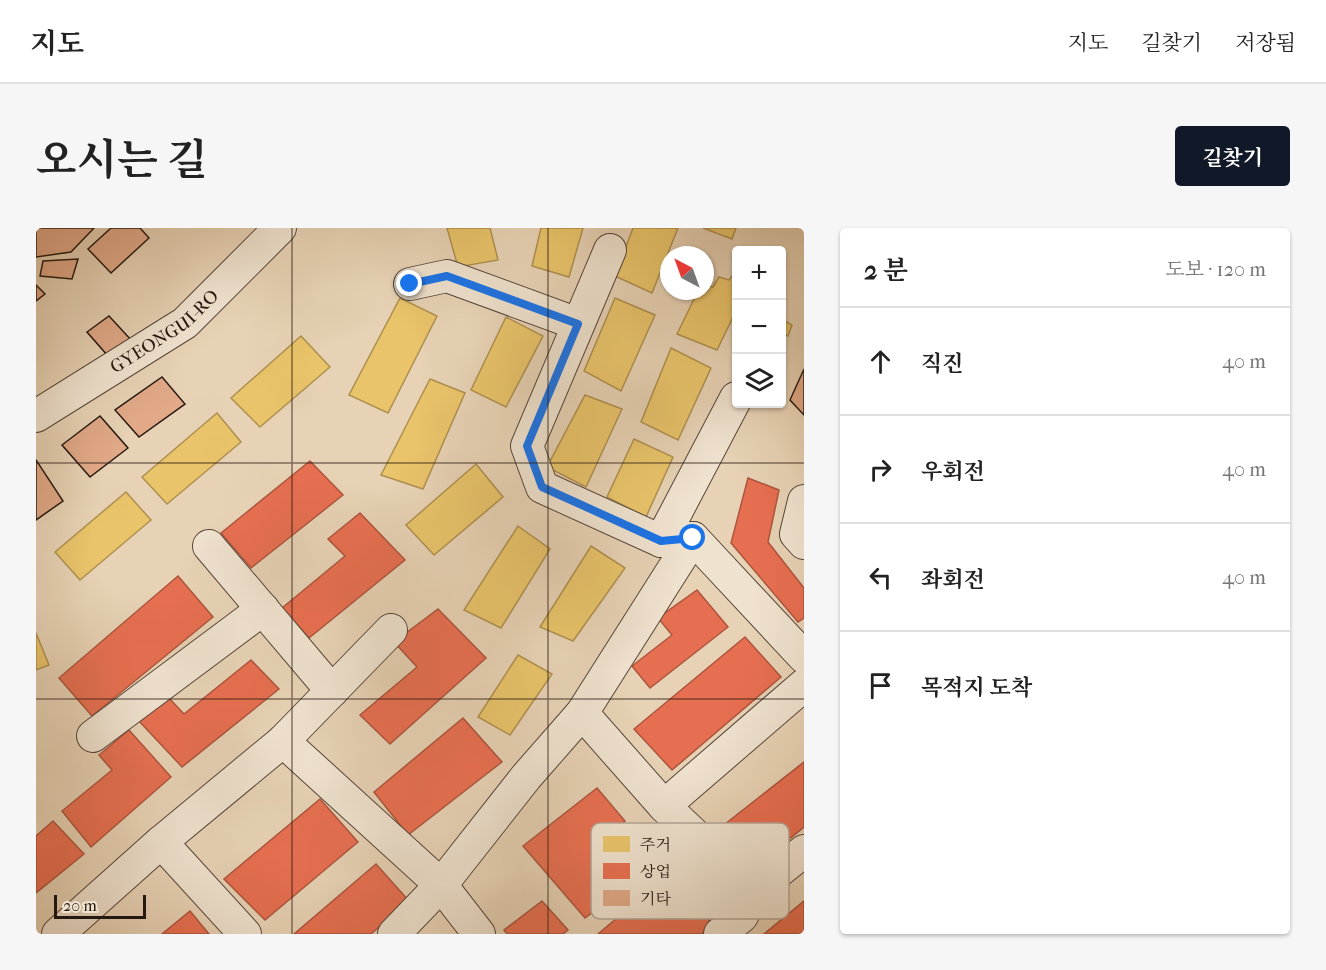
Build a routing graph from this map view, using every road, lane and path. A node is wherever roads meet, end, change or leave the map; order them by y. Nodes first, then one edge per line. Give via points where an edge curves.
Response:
1 (280, 228) edge
2 (610, 250) dead end
3 (410, 284) dead end
4 (578, 324) junction
5 (732, 406) edge
6 (36, 416) edge
7 (804, 501) edge
8 (693, 538) junction
9 (661, 541) junction
10 (804, 543) edge
11 (209, 546) dead end
12 (263, 609) junction
13 (391, 630) dead end
14 (804, 657) edge
15 (804, 685) edge
16 (332, 691) junction
17 (582, 713) junction
18 (93, 736) dead end
19 (283, 741) junction
20 (664, 806) junction
21 (682, 823) edge
22 (161, 842) junction
23 (804, 851) edge
24 (789, 863) edge
25 (441, 885) junction
26 (739, 919) edge
27 (728, 932) edge
28 (58, 934) edge
29 (245, 934) edge
30 (394, 934) edge
31 (479, 934) edge

1 - 6 street, GYEONGUI-RO via 185,323
2 - 4 street
3 - 4 street via 447,276
4 - 9 street via 527,446 542,487
5 - 9 street
7 - 10 street via 796,534
8 - 9 street
8 - 14 street
8 - 17 street
11 - 12 street
12 - 16 street
12 - 18 street
13 - 16 street
15 - 20 street
16 - 19 street
17 - 20 street
17 - 25 street
19 - 22 street
19 - 25 street
20 - 21 street
22 - 28 street
22 - 29 street
23 - 24 street
25 - 30 street
25 - 31 street
26 - 27 street

